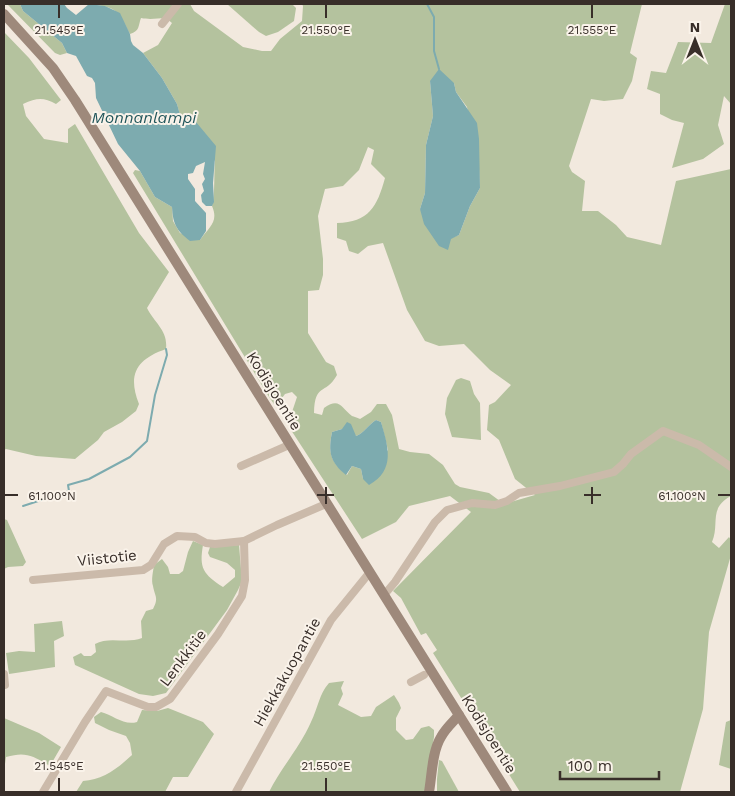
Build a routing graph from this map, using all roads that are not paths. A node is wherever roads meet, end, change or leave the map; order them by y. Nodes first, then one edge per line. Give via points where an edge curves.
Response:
1 (178, 4) edge
2 (4, 14) edge
3 (162, 24) dead end
4 (289, 445) junction
5 (241, 466) dead end
6 (731, 466) edge
7 (326, 504) junction
8 (244, 542) junction
9 (370, 572) junction
10 (33, 580) dead end
11 (384, 595) junction
12 (4, 674) edge
13 (424, 675) dead end
14 (411, 682) dead end
15 (5, 685) dead end
16 (460, 715) junction
17 (44, 792) edge
18 (236, 792) edge
19 (429, 792) edge
20 (507, 792) edge

1 - 3 street
2 - 4 street, Kodisjoentie via 53,68 69,92
4 - 5 street
4 - 7 street, Kodisjoentie
6 - 11 street via 699,446 663,431 631,454 614,472 560,486 519,492 507,501 495,504 472,504 447,510
7 - 8 street, Viistotie
7 - 9 street, Kodisjoentie
8 - 10 street, Viistotie via 215,544 187,535 178,536 164,544 151,565 143,570
8 - 17 street, Lenkkitie via 242,596 170,699 156,708 148,708 106,691
9 - 11 street, Kodisjoentie
9 - 18 street, Hiekkakuopantie via 331,620
11 - 16 street, Kodisjoentie
12 - 15 street
13 - 14 street
16 - 19 street via 439,740
16 - 20 street, Kodisjoentie

